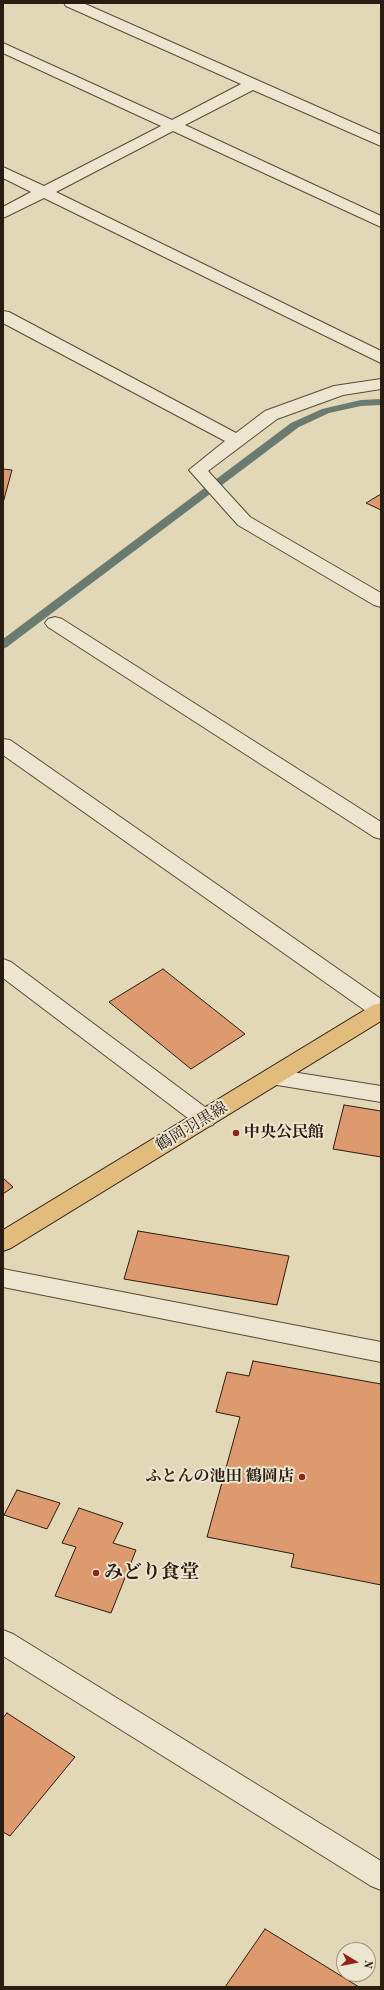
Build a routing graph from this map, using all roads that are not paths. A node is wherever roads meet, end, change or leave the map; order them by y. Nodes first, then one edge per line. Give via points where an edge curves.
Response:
1 (71, 3) edge
2 (3, 47) edge
3 (253, 84) junction
4 (174, 126) junction
5 (381, 141) edge
6 (3, 172) edge
7 (44, 192) junction
8 (3, 213) edge
9 (381, 222) edge
10 (3, 316) edge
11 (381, 358) edge
12 (381, 384) edge
13 (237, 440) junction
14 (381, 601) edge
15 (54, 624) dead end
16 (3, 745) edge
17 (381, 832) edge
18 (3, 967) edge
19 (381, 1010) edge
20 (273, 1077) junction
21 (381, 1094) edge
22 (205, 1119) junction
23 (3, 1242) edge
24 (3, 1278) edge
25 (381, 1352) edge
26 (3, 1642) edge
27 (381, 1878) edge

1 - 3 street
2 - 4 street
3 - 4 street
3 - 5 street
4 - 7 street
4 - 9 street
6 - 7 street
7 - 8 street
7 - 11 street
10 - 13 street
12 - 13 street via 340,390 271,415
13 - 14 street via 198,470 244,521
15 - 17 street
16 - 19 street
18 - 22 street
19 - 20 main road, 鶴岡羽黒線
20 - 21 street
20 - 22 main road, 鶴岡羽黒線
22 - 23 main road, 鶴岡羽黒線
24 - 25 street
26 - 27 street

